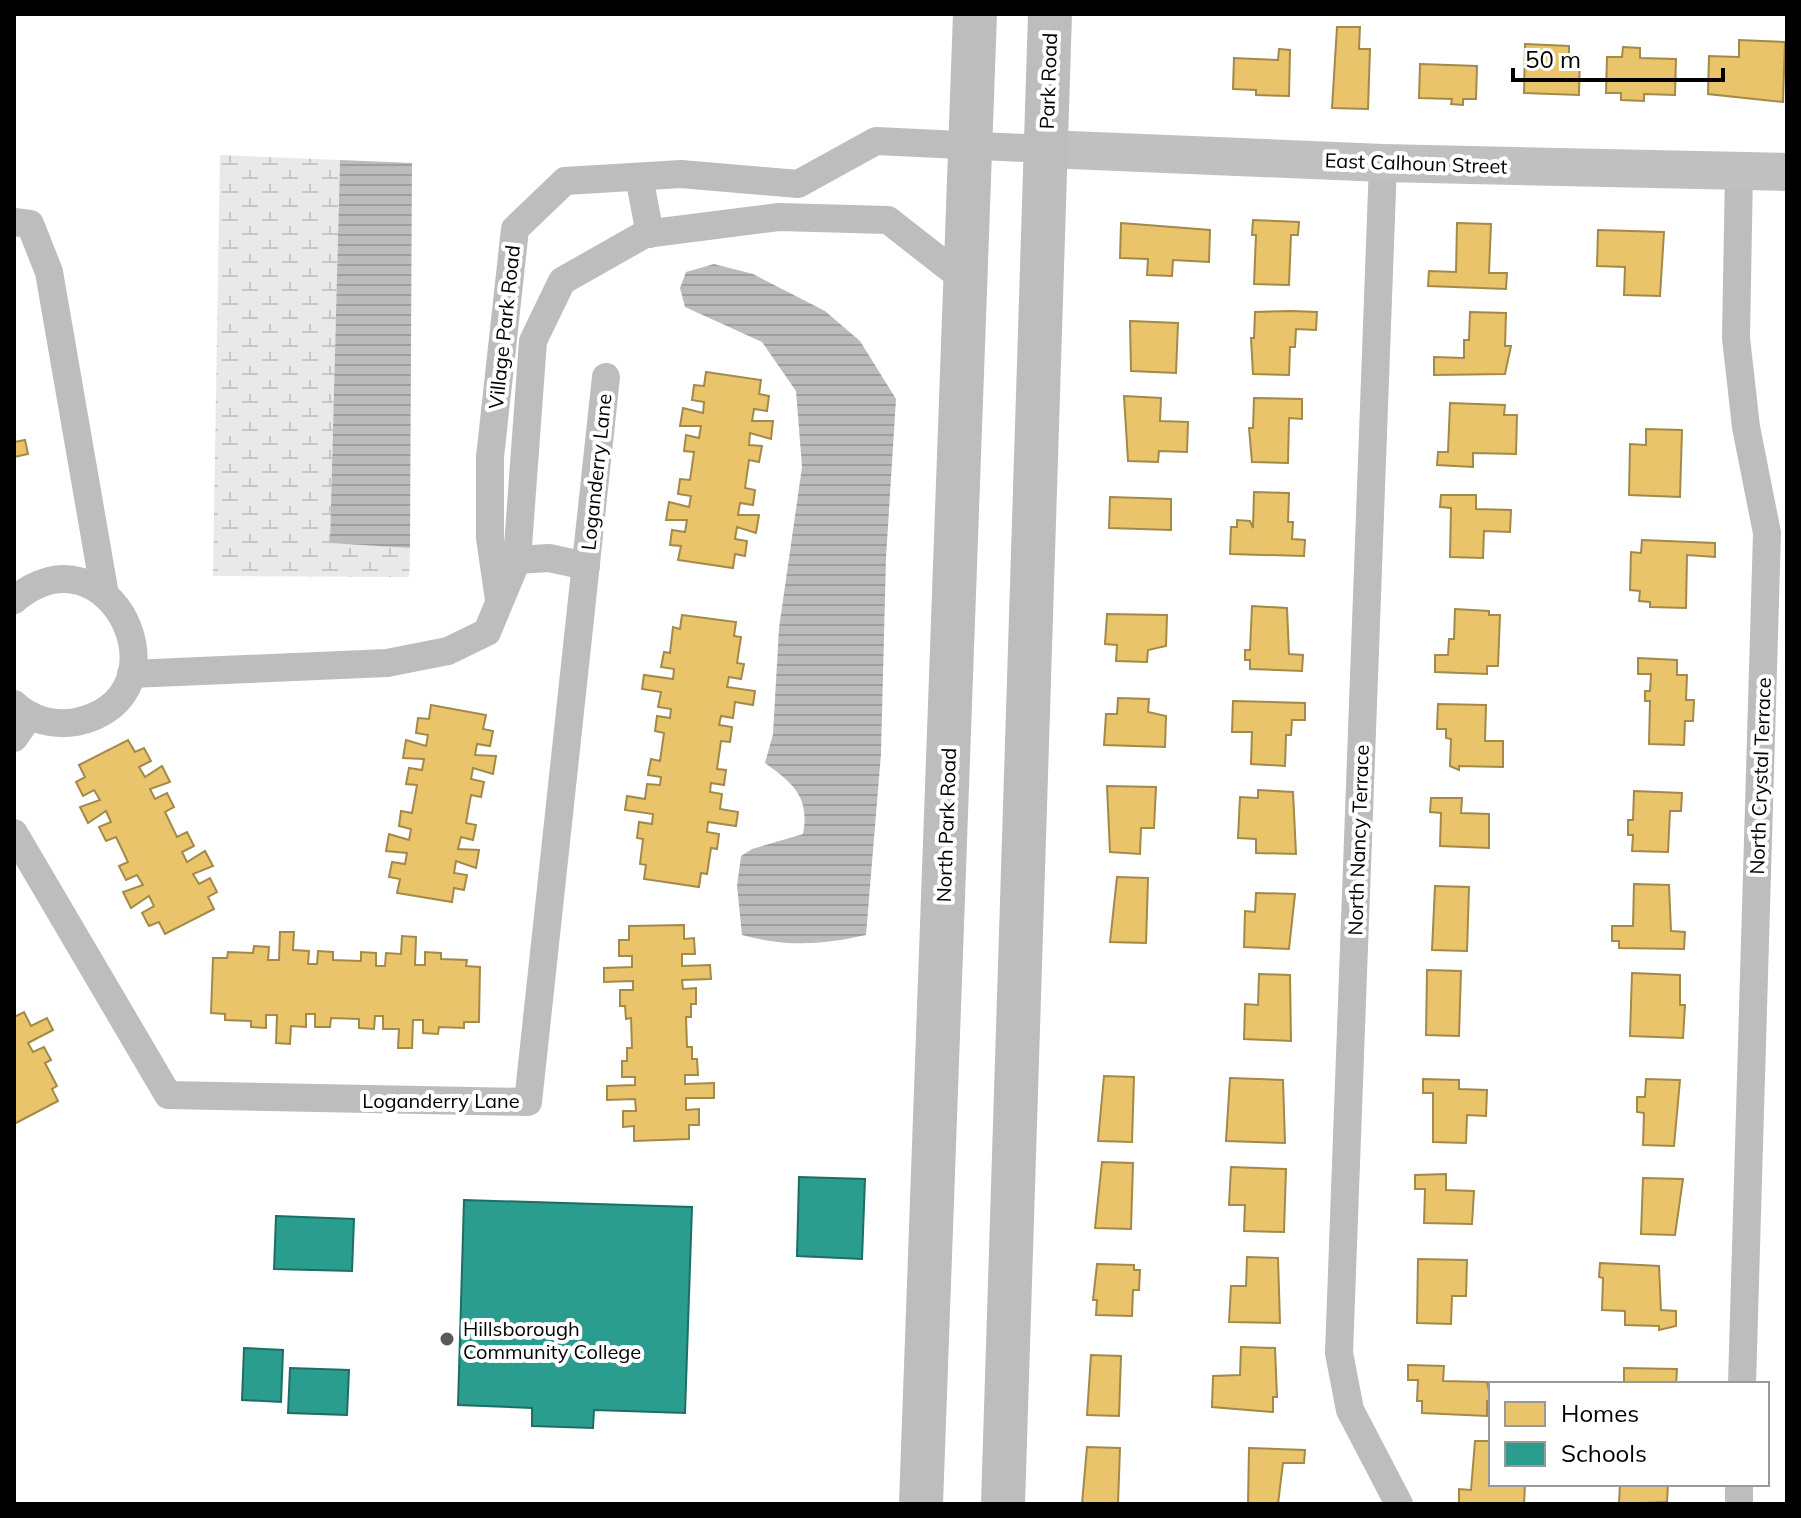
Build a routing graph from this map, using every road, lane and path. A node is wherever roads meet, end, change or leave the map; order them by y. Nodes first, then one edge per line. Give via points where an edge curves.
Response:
1 (975, 14) edge
2 (1050, 14) edge
3 (971, 146) junction
4 (1046, 149) junction
5 (1383, 163) junction
6 (1739, 171) junction
7 (1787, 172) edge
8 (639, 177) junction
9 (798, 184) junction
10 (797, 217) junction
11 (14, 222) edge
12 (650, 234) junction
13 (966, 281) junction
14 (502, 324) junction
15 (539, 328) junction
16 (606, 377) dead end
17 (517, 560) junction
18 (586, 566) junction
19 (105, 595) junction
20 (14, 600) edge
21 (499, 602) junction
22 (131, 674) junction
23 (22, 709) edge
24 (14, 738) edge
25 (14, 833) edge
26 (1742, 1382) edge
27 (921, 1504) edge
28 (1003, 1504) edge
29 (1399, 1504) edge

1 - 3 main road
2 - 4 main road, Park Road
3 - 4 street
3 - 9 street via 876,141
3 - 13 main road, North Park Road
4 - 5 street, East Calhoun Street
4 - 28 main road
5 - 6 street, East Calhoun Street
5 - 29 street, North Nancy Terrace via 1339,1353 1350,1410
6 - 7 street, East Calhoun Street
6 - 26 street, North Crystal Terrace via 1736,338 1746,427 1767,533
8 - 9 street, Village Park Road via 681,174
8 - 12 street
8 - 14 street, Village Park Road via 565,181 515,229
9 - 10 street
10 - 12 street, Village Park Road
10 - 13 street, Village Park Road via 888,220
11 - 19 street via 30,224 49,272
12 - 15 street, Village Park Road via 562,281
13 - 27 main road, North Park Road
14 - 15 street
14 - 21 street, Village Park Road via 490,457 490,538
15 - 17 street, Village Park Road via 533,341
16 - 18 street, Loganderry Lane
17 - 18 street, Loganderry Lane via 549,558
17 - 21 street, Village Park Road
18 - 25 street, Loganderry Lane via 528,1102 168,1095
19 - 20 street via 71,581 48,582
19 - 22 street via 128,620 135,643
21 - 22 street, Village Park Road via 487,632 448,651 387,663
22 - 23 street via 109,707 89,719 42,721
23 - 24 street

